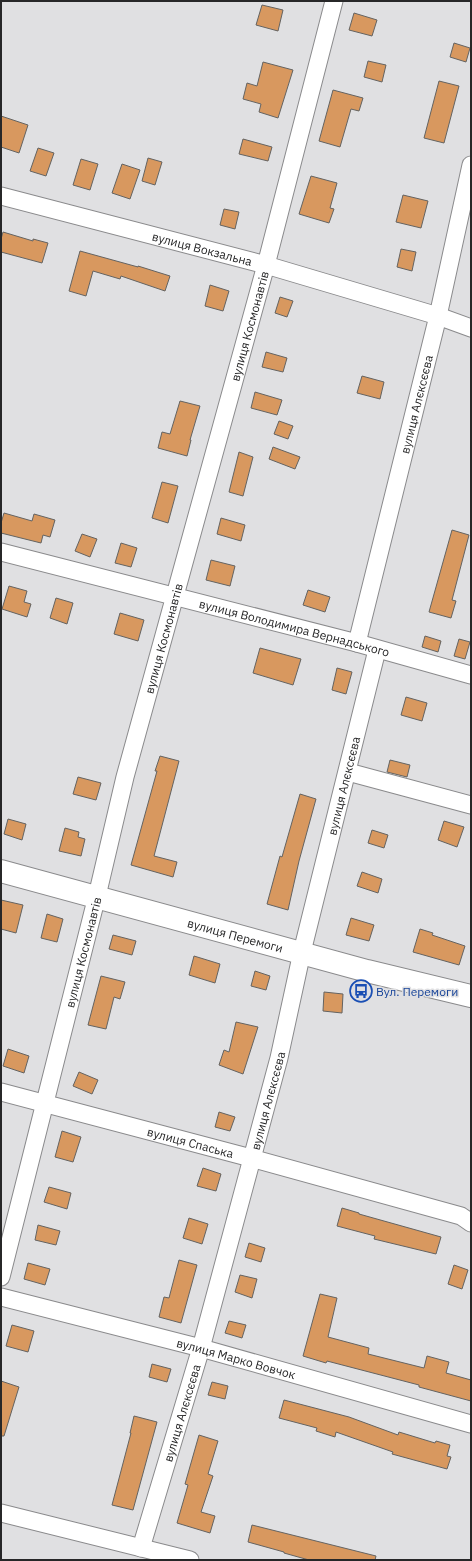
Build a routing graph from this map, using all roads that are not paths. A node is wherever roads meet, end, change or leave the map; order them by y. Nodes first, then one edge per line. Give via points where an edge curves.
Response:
1 (334, 1) edge
2 (471, 165) edge
3 (1, 196) edge
4 (266, 265) junction
5 (438, 316) junction
6 (471, 328) edge
7 (1, 552) edge
8 (176, 597) junction
9 (357, 643) junction
10 (377, 650) junction
11 (471, 675) edge
12 (348, 772) junction
13 (471, 805) edge
14 (1, 871) edge
15 (97, 896) junction
16 (302, 952) junction
17 (471, 996) edge
18 (1, 1092) edge
19 (45, 1104) junction
20 (251, 1158) junction
21 (471, 1223) edge
22 (1, 1277) edge
23 (1, 1297) edge
24 (201, 1348) junction
25 (471, 1424) edge
26 (1, 1513) edge
27 (147, 1553) edge
28 (190, 1560) edge

1 - 4 street, вулиця Космонавтів
2 - 5 street, вулиця Алєксєєва
3 - 4 street, вулиця Вокзальна
4 - 5 street, вулиця Вокзальна
4 - 8 street, вулиця Космонавтів
5 - 6 street, вулиця Вокзальна
5 - 9 street, вулиця Алєксєєва
7 - 8 street, вулиця Володимира Вернадського
8 - 9 street, вулиця Володимира Вернадського
8 - 15 street, вулиця Космонавтів via 125,777
9 - 10 street, вулиця Володимира Вернадського
10 - 11 street, вулиця Володимира Вернадського
10 - 12 street, вулиця Алєксєєва
12 - 13 street
12 - 16 street, вулиця Алєксєєва
14 - 15 main road, вулиця Перемоги
15 - 16 main road, вулиця Перемоги
15 - 19 street, вулиця Космонавтів
16 - 17 main road, вулиця Перемоги via 367,971
16 - 20 street, вулиця Алєксєєва via 279,1058
18 - 19 street, вулиця Спаська
19 - 20 street, вулиця Спаська
19 - 22 street, вулиця Космонавтів
20 - 21 street, вулиця Спаська via 461,1216
20 - 24 street, вулиця Алєксєєва
23 - 24 street, вулиця Марко Вовчок
24 - 25 street, вулиця Марко Вовчок
24 - 27 street, вулиця Алєксєєва
26 - 27 street
27 - 28 street

